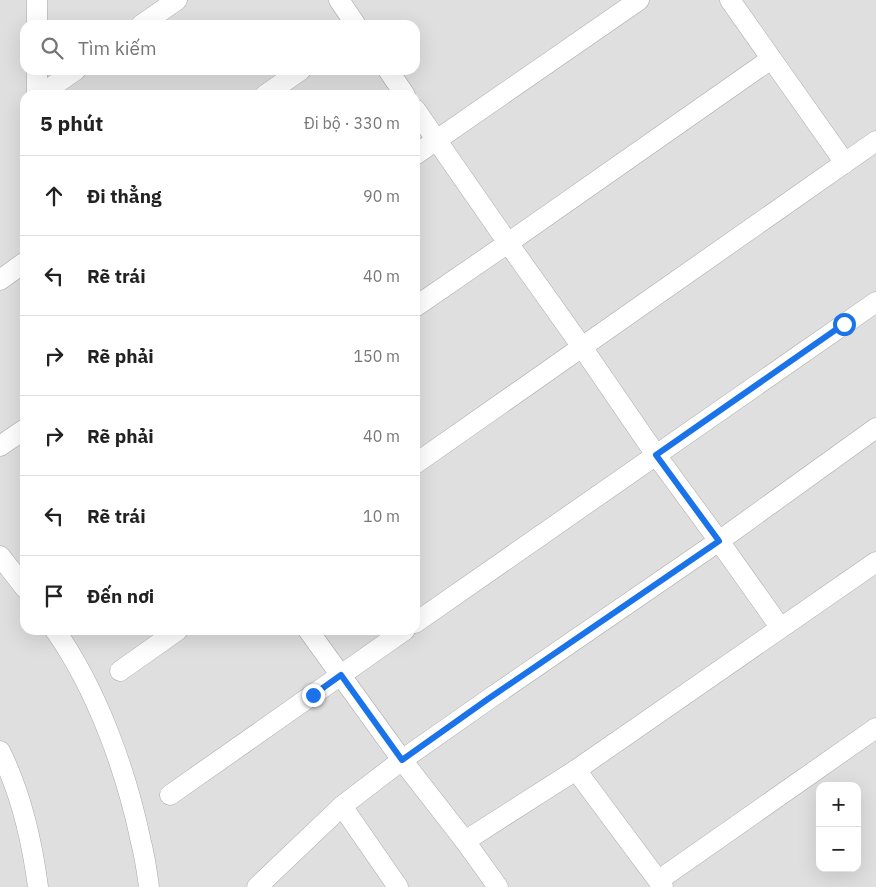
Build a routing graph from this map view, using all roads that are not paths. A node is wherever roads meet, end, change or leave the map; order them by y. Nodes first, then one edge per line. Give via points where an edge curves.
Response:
1 (37, 0) edge
2 (177, 0) edge
3 (339, 0) edge
4 (639, 0) edge
5 (730, 0) edge
6 (37, 20) edge
7 (148, 20) edge
8 (353, 20) edge
9 (771, 59) junction
10 (37, 75) edge
11 (68, 75) edge
12 (294, 75) edge
13 (391, 75) edge
14 (38, 90) edge
15 (46, 90) edge
16 (272, 90) edge
17 (402, 90) edge
18 (420, 116) edge
19 (436, 140) junction
20 (876, 141) edge
21 (420, 151) edge
22 (845, 163) junction
23 (508, 243) junction
24 (20, 266) edge
25 (0, 280) edge
26 (876, 302) edge
27 (420, 304) edge
28 (582, 347) junction
29 (876, 428) edge
30 (20, 435) edge
31 (0, 446) edge
32 (656, 455) junction
33 (420, 460) edge
34 (719, 541) junction
35 (0, 556) edge
36 (876, 562) edge
37 (20, 582) edge
38 (420, 620) edge
39 (780, 628) junction
40 (59, 635) edge
41 (165, 635) edge
42 (312, 635) edge
43 (399, 635) edge
44 (120, 671) dead end
45 (341, 675) junction
46 (876, 728) edge
47 (0, 751) edge
48 (402, 760) junction
49 (576, 770) junction
50 (170, 795) dead end
51 (342, 806) junction
52 (465, 841) junction
53 (661, 884) edge
54 (38, 887) edge
55 (149, 887) edge
56 (257, 887) edge
57 (398, 887) edge
58 (498, 887) edge

1 - 6 street
2 - 7 street
3 - 8 street
4 - 19 street
5 - 9 street
9 - 22 street
9 - 23 street
10 - 14 street
11 - 15 street
12 - 16 street
13 - 17 street
18 - 19 street
19 - 21 street
19 - 23 street
20 - 22 street
22 - 28 street
23 - 27 street
23 - 28 street
24 - 25 street
26 - 32 street
28 - 32 street
28 - 33 street
29 - 34 street
30 - 31 street
32 - 34 street
32 - 38 street
34 - 39 street
34 - 48 street
35 - 37 street
36 - 39 street
39 - 49 street
40 - 55 street via 81,673 108,732 136,818
41 - 44 street
42 - 45 street
43 - 45 street
45 - 48 street
45 - 50 street
46 - 53 street
47 - 54 street via 28,827
48 - 51 street
48 - 52 street
49 - 52 street
49 - 53 street
51 - 56 street
51 - 57 street
52 - 58 street

